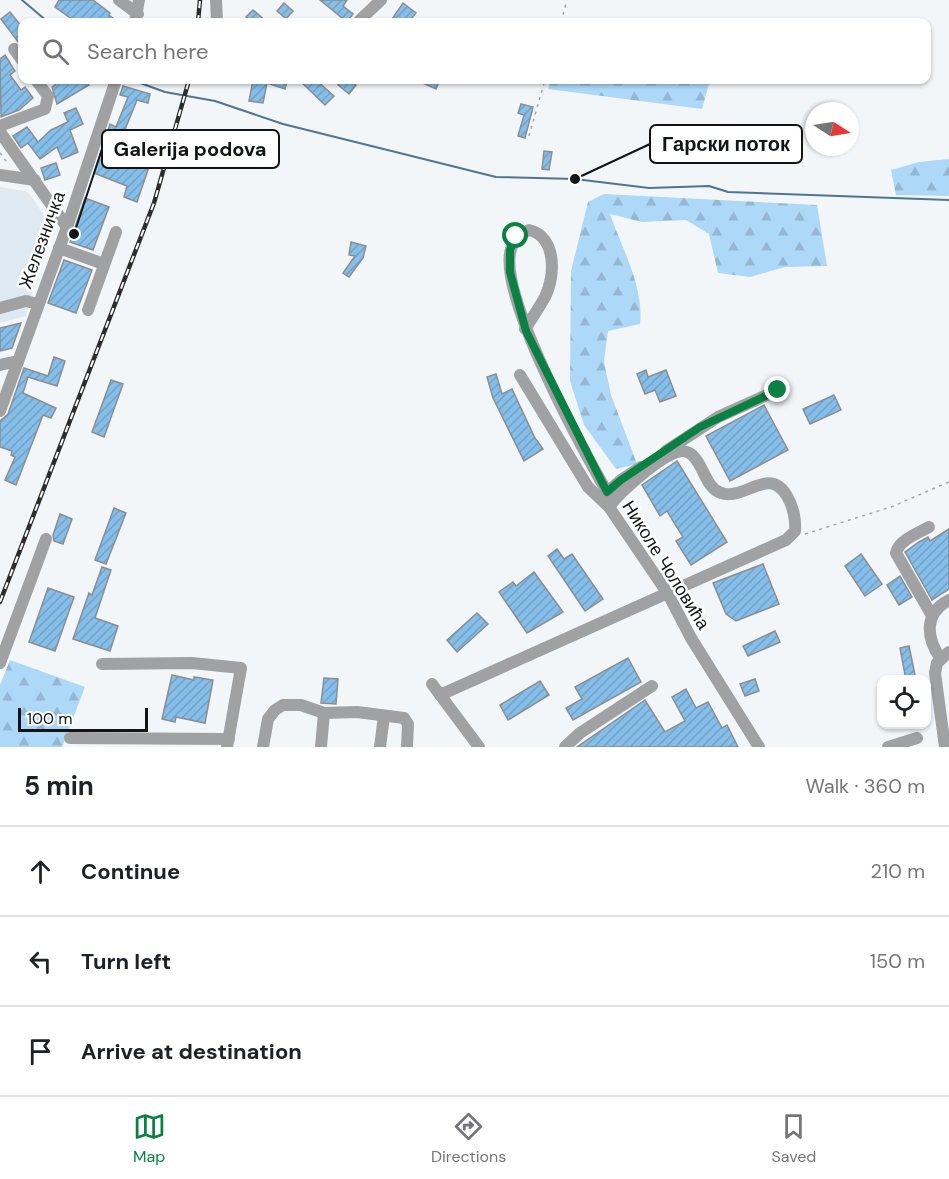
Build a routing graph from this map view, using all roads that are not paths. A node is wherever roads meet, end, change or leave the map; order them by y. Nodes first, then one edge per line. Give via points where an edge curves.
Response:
1 (119, 0) edge
2 (139, 0) edge
3 (216, 0) edge
4 (381, 0) edge
5 (137, 18) edge
6 (217, 18) edge
7 (362, 18) edge
8 (14, 49) dead end
9 (18, 54) edge
10 (39, 84) edge
11 (114, 84) edge
12 (0, 126) edge
13 (0, 132) edge
14 (0, 175) edge
15 (35, 180) junction
16 (67, 227) junction
17 (116, 232) dead end
18 (59, 248) junction
19 (105, 264) junction
20 (39, 304) junction
21 (0, 308) edge
22 (88, 310) dead end
23 (525, 329) junction
24 (18, 361) junction
25 (0, 364) edge
26 (520, 375) dead end
27 (778, 390) dead end
28 (0, 411) edge
29 (605, 499) junction
30 (929, 527) dead end
31 (46, 539) dead end
32 (668, 594) junction
33 (949, 600) edge
34 (931, 614) junction
35 (945, 655) edge
36 (0, 663) edge
37 (102, 664) dead end
38 (432, 684) dead end
39 (652, 686) dead end
40 (440, 695) junction
41 (324, 713) junction
42 (384, 716) junction
43 (946, 725) edge
44 (70, 738) dead end
45 (917, 738) dead end
46 (228, 743) edge
47 (263, 747) edge
48 (321, 747) edge
49 (380, 747) edge
50 (406, 747) edge
51 (479, 747) edge
52 (565, 747) edge
53 (759, 747) edge
54 (888, 747) edge
55 (945, 747) edge

1 - 5 street
2 - 5 street
3 - 6 street
4 - 7 street
8 - 9 street
10 - 12 street via 48,96 45,109
11 - 16 street, Железничка
13 - 15 street
14 - 15 street
15 - 16 street
16 - 18 street, Железничка
17 - 19 street
18 - 19 street
18 - 20 street, Железничка
19 - 22 street
20 - 21 street via 21,302
20 - 24 street, Железничка
23 - 23 street via 510,272 510,250 516,236 529,230 539,232 549,244 551,279 546,296
23 - 29 street
24 - 25 street
24 - 28 street, Железничка
26 - 29 street, Николе Чоловића via 588,487
27 - 29 street via 700,427 621,480
29 - 32 street, Николе Чоловића
29 - 32 street via 675,452 685,451 696,460 713,489 722,494 736,494 766,482 779,486 792,509 792,535
30 - 34 street via 904,541 896,553
31 - 36 street
32 - 40 street
32 - 53 street, Николе Чоловића
33 - 34 street
34 - 35 street via 931,640
35 - 43 street via 935,668 935,678
37 - 46 street via 192,663 241,668
38 - 40 street
39 - 52 street
40 - 51 street
41 - 42 street
41 - 47 street via 301,705 279,707 268,719
41 - 48 street
42 - 49 street
42 - 50 street via 408,722
43 - 55 street
44 - 46 street via 217,737
45 - 54 street

